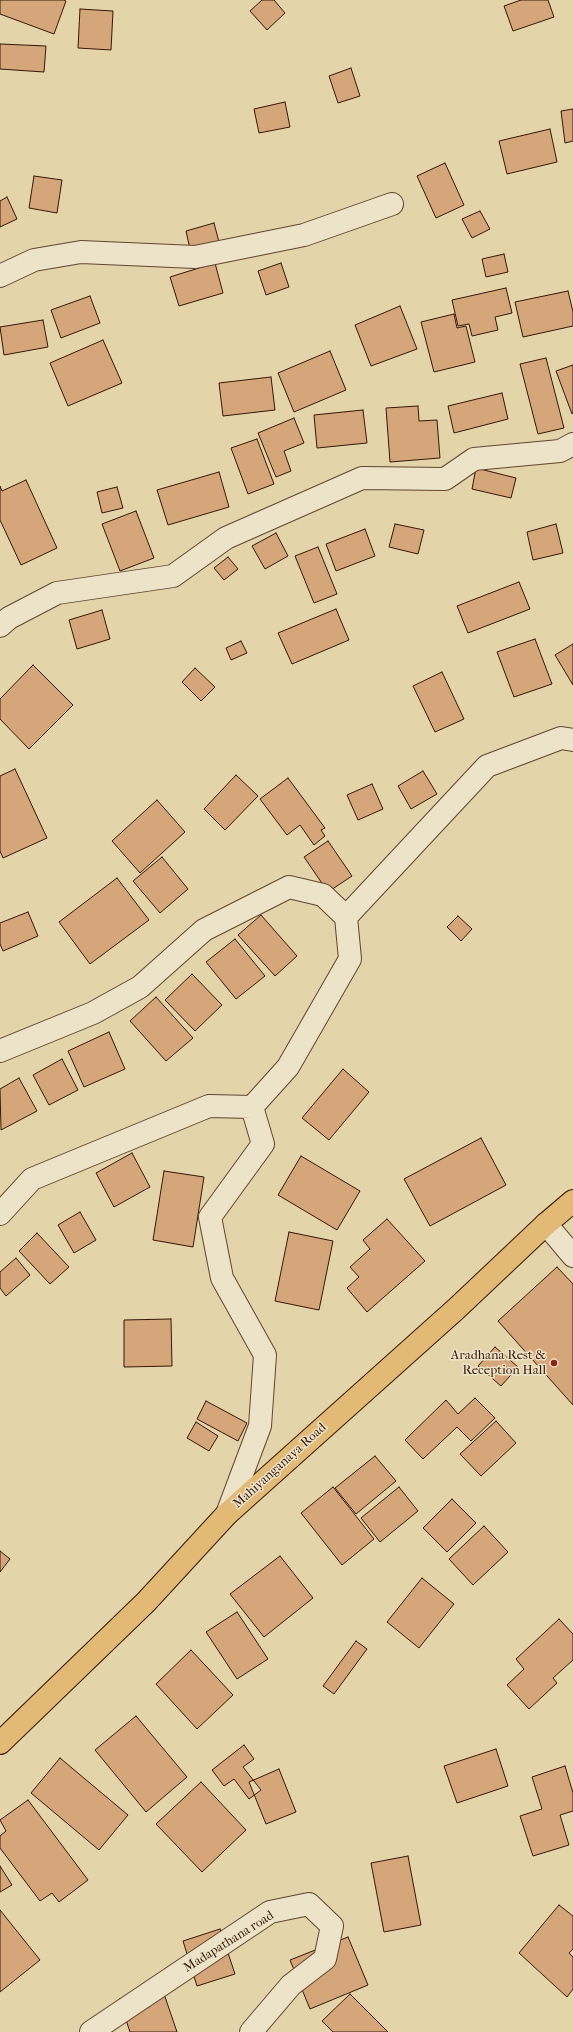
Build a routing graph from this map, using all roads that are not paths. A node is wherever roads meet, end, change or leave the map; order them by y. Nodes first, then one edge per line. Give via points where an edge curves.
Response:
1 (392, 204) dead end
2 (0, 276) edge
3 (573, 444) edge
4 (0, 626) edge
5 (569, 736) edge
6 (346, 917) junction
7 (0, 1051) edge
8 (252, 1106) junction
9 (573, 1201) edge
10 (0, 1214) edge
11 (546, 1224) junction
12 (573, 1256) edge
13 (227, 1514) junction
14 (0, 1743) edge
15 (91, 2032) edge
16 (251, 2032) edge

1 - 2 street via 304,235 195,257 81,252 34,260
3 - 4 street via 560,451 474,459 444,479 362,478 226,538 173,576 57,593
5 - 6 street via 487,766
6 - 7 street via 323,894 289,887 204,930 140,987 93,1013
6 - 8 street via 350,960 288,1067
8 - 10 street via 209,1106 32,1179
8 - 13 street via 263,1144 210,1217 222,1278 265,1354 260,1426
9 - 11 main road, Mahiyanganaya Road
11 - 12 street
11 - 13 main road, Mahiyanganaya Road via 456,1309
13 - 14 main road, Mahiyanganaya Road via 146,1602
15 - 16 street, Madapathana road via 270,1912 309,1904 332,1926 325,1959 291,1985

